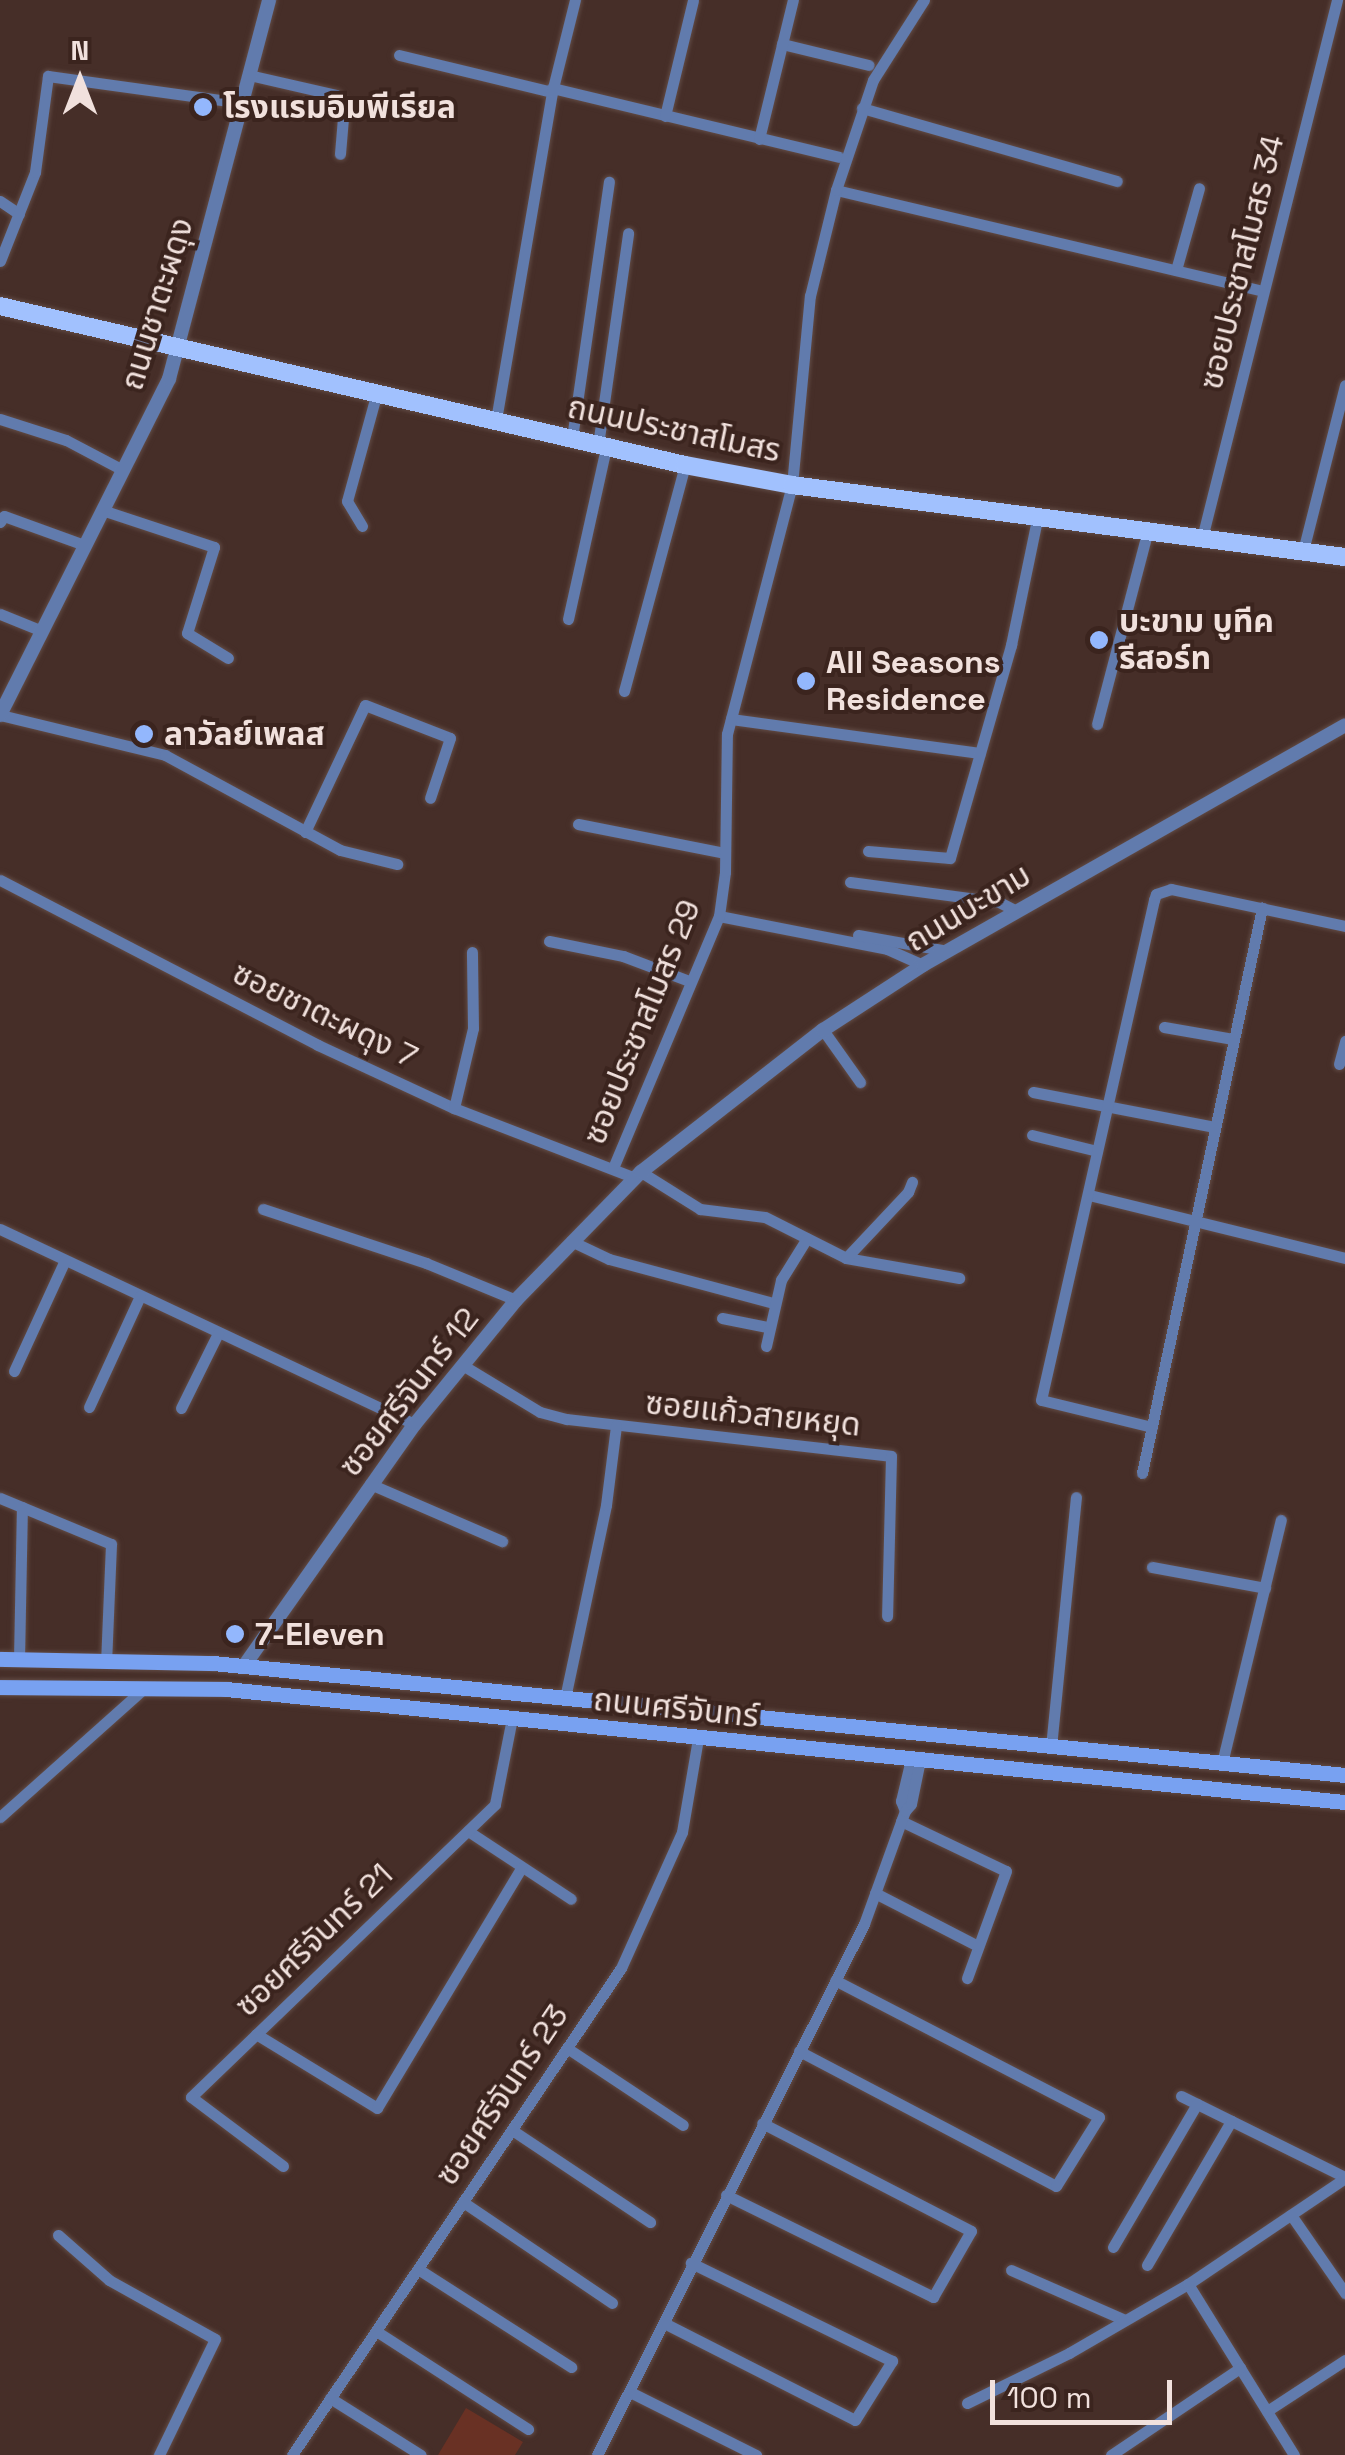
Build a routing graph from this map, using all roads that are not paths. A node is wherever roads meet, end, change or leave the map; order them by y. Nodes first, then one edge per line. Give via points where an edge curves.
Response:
1 (269, 0) edge
2 (575, 0) edge
3 (693, 0) edge
4 (793, 0) edge
5 (924, 0) edge
6 (1337, 0) edge
7 (782, 44) junction
8 (399, 55) dead end
9 (869, 65) dead end
10 (249, 74) junction
11 (552, 90) junction
12 (243, 103) junction
13 (862, 108) junction
14 (665, 116) junction
15 (760, 139) junction
16 (340, 154) dead end
17 (839, 158) dead end
18 (1116, 181) dead end
19 (608, 182) dead end
20 (1199, 188) dead end
21 (836, 190) junction
22 (0, 202) edge
23 (19, 214) junction
24 (628, 232) dead end
25 (0, 260) edge
26 (1176, 270) junction
27 (1263, 291) junction
28 (0, 306) edge
29 (180, 345) junction
30 (1345, 385) edge
31 (377, 392) junction
32 (0, 419) edge
33 (496, 420) junction
34 (572, 438) junction
35 (602, 446) junction
36 (685, 466) junction
37 (123, 470) junction
38 (792, 486) junction
39 (102, 510) junction
40 (1038, 516) junction
41 (0, 522) edge
42 (362, 526) dead end
43 (1148, 530) junction
44 (1202, 538) junction
45 (84, 545) junction
46 (1303, 552) junction
47 (1345, 557) edge
48 (0, 614) edge
49 (568, 619) dead end
50 (42, 631) junction
51 (228, 658) dead end
52 (624, 691) dead end
53 (0, 715) edge
54 (731, 719) junction
55 (1097, 724) dead end
56 (1345, 725) edge
57 (980, 753) junction
58 (430, 798) dead end
59 (578, 824) dead end
60 (306, 832) junction
61 (868, 851) dead end
62 (724, 852) junction
63 (396, 864) dead end
64 (0, 880) edge
65 (850, 882) dead end
66 (1262, 908) junction
67 (1016, 911) junction
68 (718, 916) junction
69 (1345, 926) edge
70 (858, 934) dead end
71 (549, 941) dead end
72 (948, 950) junction
73 (472, 952) dead end
74 (923, 966) junction
75 (689, 980) junction
76 (1164, 1026) dead end
77 (823, 1030) junction
78 (1233, 1038) junction
79 (1345, 1041) edge
80 (1339, 1064) dead end
81 (860, 1082) dead end
82 (1033, 1092) dead end
83 (1108, 1106) junction
84 (454, 1108) junction
85 (1215, 1127) junction
86 (1032, 1135) dead end
87 (1097, 1151) junction
88 (613, 1168) junction
89 (638, 1175) junction
90 (912, 1182) dead end
91 (1089, 1194) junction
92 (263, 1209) dead end
93 (1196, 1221) junction
94 (0, 1229) edge
95 (807, 1238) junction
96 (571, 1241) junction
97 (846, 1258) junction
98 (1345, 1258) edge
99 (65, 1260) junction
100 (960, 1278) dead end
101 (140, 1296) junction
102 (516, 1300) junction
103 (773, 1303) junction
104 (722, 1318) dead end
105 (767, 1327) junction
106 (218, 1333) junction
107 (766, 1346) dead end
108 (464, 1366) junction
109 (14, 1371) dead end
110 (89, 1407) dead end
111 (181, 1408) dead end
112 (415, 1424) junction
113 (616, 1426) junction
114 (1152, 1427) junction
115 (1142, 1473) dead end
116 (370, 1484) junction
117 (1076, 1497) dead end
118 (0, 1498) edge
119 (22, 1507) junction
120 (1281, 1520) dead end
121 (502, 1541) dead end
122 (1152, 1566) dead end
123 (1265, 1588) junction
124 (886, 1616) dead end
125 (0, 1659) edge
126 (19, 1660) junction
127 (106, 1661) junction
128 (244, 1666) junction
129 (0, 1687) edge
130 (142, 1690) junction
131 (234, 1691) junction
132 (565, 1698) junction
133 (512, 1718) junction
134 (698, 1738) junction
135 (1051, 1747) junction
136 (916, 1760) junction
137 (1222, 1763) junction
138 (1345, 1775) edge
139 (1345, 1802) edge
140 (903, 1816) junction
141 (0, 1818) edge
142 (468, 1830) junction
143 (522, 1867) junction
144 (875, 1893) junction
145 (571, 1900) dead end
146 (978, 1946) junction
147 (966, 1978) dead end
148 (835, 1980) junction
149 (256, 2034) junction
150 (567, 2048) junction
151 (799, 2051) junction
152 (1181, 2096) dead end
153 (1198, 2104) junction
154 (1232, 2121) junction
155 (762, 2123) junction
156 (683, 2125) dead end
157 (512, 2130) junction
158 (283, 2166) dead end
159 (1345, 2178) edge
160 (726, 2195) junction
161 (463, 2202) junction
162 (1291, 2215) junction
163 (650, 2222) dead end
164 (58, 2235) dead end
165 (1112, 2247) dead end
166 (691, 2264) junction
167 (1147, 2265) dead end
168 (418, 2269) junction
169 (1011, 2270) dead end
170 (1188, 2284) junction
171 (1345, 2294) edge
172 (612, 2303) dead end
173 (1125, 2320) junction
174 (664, 2323) junction
175 (376, 2331) junction
176 (1345, 2360) edge
177 (571, 2367) dead end
178 (1240, 2368) junction
179 (632, 2393) junction
180 (330, 2398) junction
181 (966, 2404) dead end
182 (1267, 2411) junction
183 (528, 2429) dead end
184 (159, 2455) edge
185 (292, 2455) edge
186 (421, 2455) edge
187 (598, 2455) edge
188 (756, 2455) edge
189 (1111, 2455) edge
190 (1294, 2455) edge

1 - 10 street, ถนนชาตะผดุง
2 - 11 street
3 - 14 street
4 - 7 street
5 - 13 street, ซอยประชาสโมสร 29
6 - 27 street, ซอยประชาสโมสร 34
7 - 9 street
7 - 15 street
8 - 11 street
10 - 12 street, ถนนชาตะผดุง
10 - 16 street via 336,95 344,106
11 - 14 street
11 - 33 street
12 - 23 street via 48,76 35,172
12 - 29 street, ถนนชาตะผดุง
13 - 18 street
13 - 21 street, ซอยประชาสโมสร 29
14 - 15 street
15 - 17 street
19 - 34 street
20 - 26 street
21 - 26 street
21 - 38 street, ซอยประชาสโมสร 29 via 810,296
22 - 23 street
23 - 25 street
24 - 35 street
26 - 27 street
27 - 44 street, ซอยประชาสโมสร 34
28 - 29 main road, ถนนประชาสโมสร
29 - 31 main road, ถนนประชาสโมสร
29 - 37 street, ถนนชาตะผดุง
30 - 46 street
31 - 33 main road, ถนนประชาสโมสร
31 - 42 street via 347,501
32 - 37 street via 66,440
33 - 34 main road, ถนนประชาสโมสร
34 - 35 main road, ถนนประชาสโมสร
35 - 36 main road, ถนนประชาสโมสร
35 - 49 street
36 - 38 main road, ถนนประชาสโมสร
36 - 52 street
37 - 39 street, ถนนชาตะผดุง
38 - 40 main road, ถนนประชาสโมสร
38 - 54 street, ซอยประชาสโมสร 29
39 - 45 street, ถนนชาตะผดุง
39 - 51 street via 214,548 187,633
40 - 43 main road, ถนนประชาสโมสร
40 - 57 street
41 - 45 street via 4,516
43 - 44 main road, ถนนประชาสโมสร
43 - 55 street
44 - 46 main road, ถนนประชาสโมสร
45 - 50 street, ถนนชาตะผดุง
46 - 47 main road, ถนนประชาสโมสร
48 - 50 street
50 - 53 street, ถนนชาตะผดุง
53 - 60 street via 165,755
54 - 57 street
54 - 62 street, ซอยประชาสโมสร 29
56 - 67 street, ถนนบะขาม
57 - 61 street via 950,858
58 - 60 street via 450,738 365,705
59 - 62 street
60 - 63 street via 340,850
62 - 68 street, ซอยประชาสโมสร 29
64 - 84 street, ซอยชาตะผดุง 7
65 - 67 street via 998,902
66 - 69 street
66 - 78 street
66 - 83 street via 1171,889 1156,894
67 - 72 street, ถนนบะขาม
68 - 74 street via 887,950
68 - 75 street, ซอยประชาสโมสร 29
70 - 72 street
71 - 75 street via 622,956
72 - 74 street, ถนนบะขาม
73 - 84 street via 473,1028
74 - 77 street, ถนนบะขาม
75 - 88 street, ซอยประชาสโมสร 29
76 - 78 street
77 - 81 street
77 - 89 street, ถนนบะขาม
78 - 85 street
79 - 80 street
82 - 83 street
83 - 85 street
83 - 87 street
84 - 88 street, ซอยชาตะผดุง 7
85 - 93 street
86 - 87 street
87 - 91 street
88 - 89 street, ซอยชาตะผดุง 7
89 - 95 street, ซอยชาตะผดุง 7 via 700,1209 765,1218
89 - 96 street, ซอยศรีจันทร์ 12
90 - 97 street
91 - 93 street
91 - 114 street via 1041,1400
92 - 102 street
93 - 98 street
93 - 114 street
94 - 99 street
95 - 97 street, ซอยชาตะผดุง 7
95 - 103 street
96 - 102 street, ซอยศรีจันทร์ 12
96 - 103 street via 609,1259
97 - 100 street, ซอยชาตะผดุง 7
99 - 101 street
99 - 109 street
101 - 106 street
101 - 110 street
102 - 108 street, ซอยศรีจันทร์ 12
103 - 105 street
104 - 105 street
105 - 107 street
106 - 111 street
106 - 112 street
108 - 112 street, ซอยศรีจันทร์ 12
108 - 113 street, ซอยแก้วสายหยุด via 540,1412
112 - 116 street, ซอยศรีจันทร์ 12
113 - 124 street, ซอยแก้วสายหยุด via 891,1456
113 - 132 street
114 - 115 street
116 - 121 street
116 - 128 street, ซอยศรีจันทร์ 12
117 - 135 street
118 - 119 street
119 - 126 street
119 - 127 street via 111,1544
120 - 123 street
122 - 123 street
123 - 137 street
125 - 126 main road, ถนนศรีจันทร์
126 - 127 main road, ถนนศรีจันทร์
127 - 128 main road, ถนนศรีจันทร์
128 - 131 main road
128 - 132 main road, ถนนศรีจันทร์
129 - 130 main road, ถนนศรีจันทร์
130 - 131 main road, ถนนศรีจันทร์
130 - 141 street
131 - 133 main road, ถนนศรีจันทร์
132 - 135 main road, ถนนศรีจันทร์
133 - 134 main road, ถนนศรีจันทร์
133 - 142 street, ซอยศรีจันทร์ 21 via 495,1804
134 - 136 main road, ถนนศรีจันทร์
134 - 150 street, ซอยศรีจันทร์ 23 via 682,1832 622,1968
135 - 137 main road, ถนนศรีจันทร์
136 - 139 main road, ถนนศรีจันทร์
136 - 140 street via 912,1804
137 - 138 main road, ถนนศรีจันทร์
140 - 144 street
140 - 146 street via 1006,1871
142 - 143 street
142 - 149 street, ซอยศรีจันทร์ 21
143 - 145 street
143 - 149 street via 377,2108
144 - 146 street
144 - 148 street
146 - 147 street
148 - 151 street
148 - 151 street via 1099,2117 1056,2186
149 - 158 street, ซอยศรีจันทร์ 21 via 191,2097
150 - 156 street
150 - 157 street, ซอยศรีจันทร์ 23
151 - 155 street
152 - 153 street
153 - 154 street
153 - 165 street
154 - 159 street
154 - 167 street
155 - 160 street
155 - 160 street via 972,2232 933,2297
157 - 161 street, ซอยศรีจันทร์ 23
157 - 163 street
159 - 162 street
160 - 166 street
161 - 168 street, ซอยศรีจันทร์ 23
161 - 172 street
162 - 170 street
162 - 171 street
164 - 184 street via 109,2280 215,2339
166 - 174 street
166 - 174 street via 892,2361 855,2420
168 - 175 street, ซอยศรีจันทร์ 23
168 - 177 street
169 - 173 street
170 - 173 street
170 - 178 street
173 - 181 street
174 - 179 street
175 - 180 street, ซอยศรีจันทร์ 23
175 - 183 street
176 - 182 street
178 - 182 street
178 - 189 street
179 - 187 street
179 - 188 street
180 - 185 street, ซอยศรีจันทร์ 23
180 - 186 street
182 - 190 street

